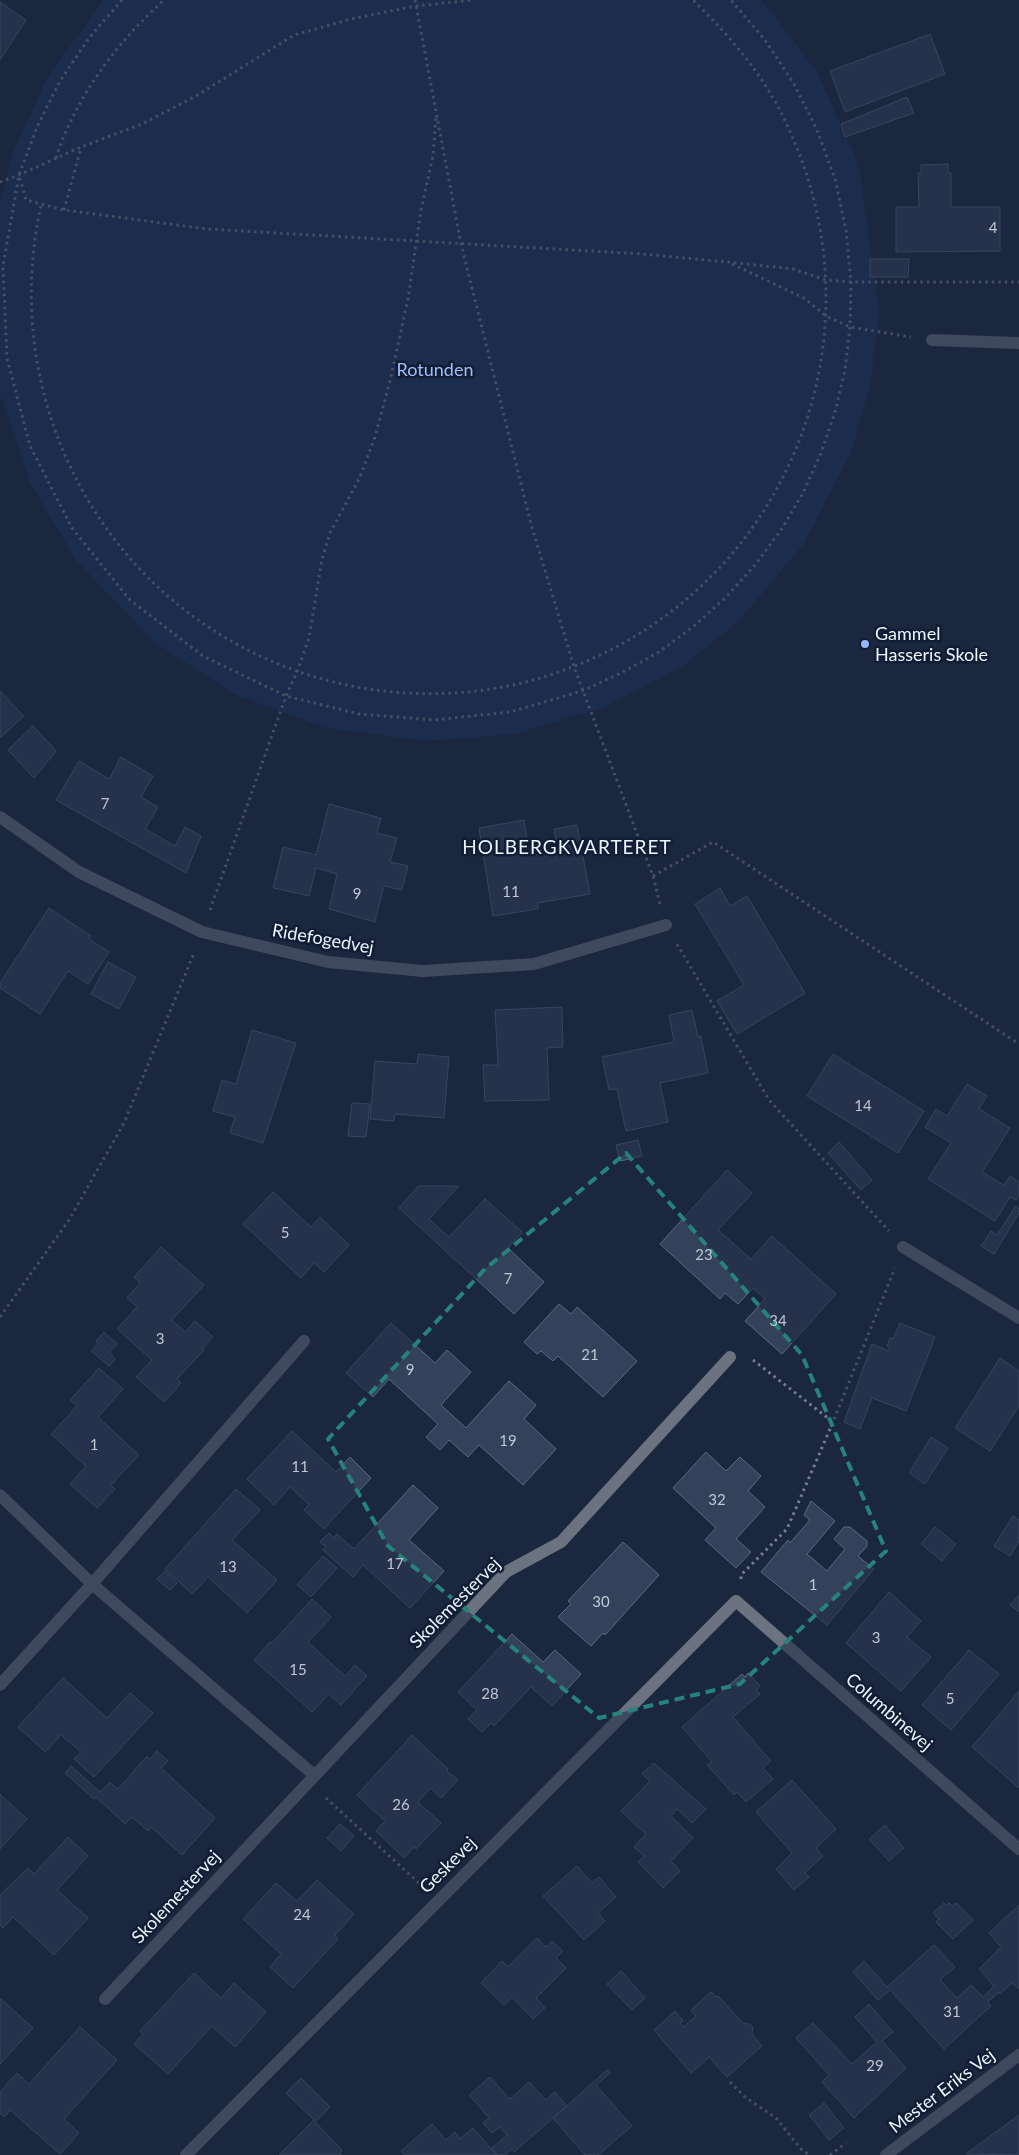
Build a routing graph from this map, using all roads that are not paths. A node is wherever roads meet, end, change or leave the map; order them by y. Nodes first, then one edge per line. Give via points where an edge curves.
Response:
1 (932, 340) road end
2 (1019, 343) edge
3 (0, 817) edge
4 (666, 925) road end
5 (903, 1247) road end
6 (1019, 1318) edge
7 (304, 1341) dead end
8 (730, 1357) road end
9 (0, 1495) edge
10 (92, 1584) junction
11 (736, 1601) joint
12 (0, 1685) edge
13 (314, 1775) junction
14 (1019, 1849) edge
15 (105, 2000) dead end
16 (1019, 2055) edge
17 (186, 2155) edge
18 (886, 2155) edge

1 - 2 street
3 - 4 street, Ridefogedvej via 79,872 202,932 328,962 424,971 534,964
5 - 6 street
7 - 10 street
8 - 13 street, Skolemestervej via 561,1542 506,1572
9 - 10 street
10 - 12 street
10 - 13 street
11 - 14 street, Columbinevej
11 - 17 street, Geskevej
13 - 15 street, Skolemestervej
16 - 18 street, Mester Eriks Vej

